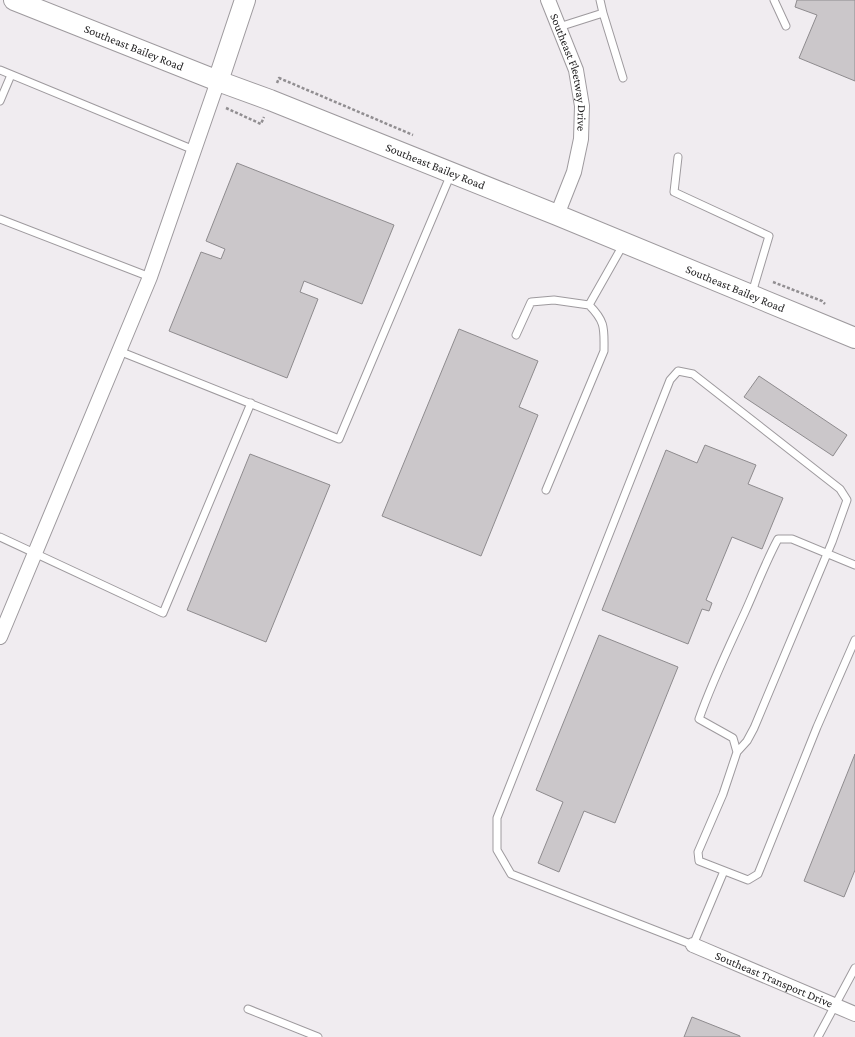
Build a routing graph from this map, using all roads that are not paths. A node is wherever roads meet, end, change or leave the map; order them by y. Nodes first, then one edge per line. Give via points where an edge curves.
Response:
1 (14, 0) edge
2 (245, 0) edge
3 (548, 0) edge
4 (600, 0) edge
5 (774, 0) edge
6 (603, 13) junction
7 (786, 26) dead end
8 (558, 27) junction
9 (0, 70) edge
10 (11, 75) junction
11 (623, 78) dead end
12 (218, 81) junction
13 (0, 102) edge
14 (194, 150) junction
15 (678, 157) dead end
16 (452, 173) junction
17 (557, 215) junction
18 (0, 218) edge
19 (625, 243) junction
20 (150, 277) junction
21 (752, 295) junction
22 (589, 304) junction
23 (516, 335) dead end
24 (855, 338) edge
25 (119, 351) junction
26 (251, 403) junction
27 (546, 490) dead end
28 (0, 537) edge
29 (35, 553) junction
30 (828, 553) junction
31 (855, 565) edge
32 (0, 637) edge
33 (855, 640) edge
34 (737, 752) junction
35 (724, 871) junction
36 (693, 945) junction
37 (855, 968) edge
38 (836, 1006) junction
39 (248, 1009) dead end
40 (855, 1014) edge
41 (318, 1037) edge
42 (818, 1037) edge

1 - 12 main road, Southeast Bailey Road
2 - 12 main road
3 - 8 street, Southeast Fleetway Drive
4 - 6 lane
5 - 7 lane
6 - 8 lane
6 - 11 lane
8 - 17 street, Southeast Fleetway Drive via 576,70 582,106 581,139 574,172
9 - 10 lane
10 - 13 lane
10 - 14 lane
12 - 14 street
12 - 16 main road, Southeast Bailey Road
14 - 20 street
15 - 21 lane via 674,192 768,236
16 - 17 main road, Southeast Bailey Road
16 - 26 lane via 339,439
17 - 19 main road, Southeast Bailey Road
18 - 20 lane
19 - 21 main road, Southeast Bailey Road
19 - 22 lane
20 - 25 street
21 - 24 main road, Southeast Bailey Road
22 - 23 lane via 554,300 532,302
22 - 27 lane via 599,315 604,328 604,351
25 - 26 lane
25 - 29 street
26 - 29 lane via 163,613
28 - 29 lane
29 - 32 street
30 - 31 lane
30 - 34 lane via 754,728
30 - 34 lane via 792,539 778,539 768,558 699,719 733,738
30 - 36 lane via 847,500 840,489 693,374 678,371 670,380 497,818 497,850 511,874
33 - 35 lane via 758,874 748,880
34 - 35 lane via 723,794 698,852 699,861
35 - 36 lane
36 - 38 street, Southeast Transport Drive
37 - 38 lane
38 - 40 street, Southeast Transport Drive
38 - 42 lane
39 - 41 lane

